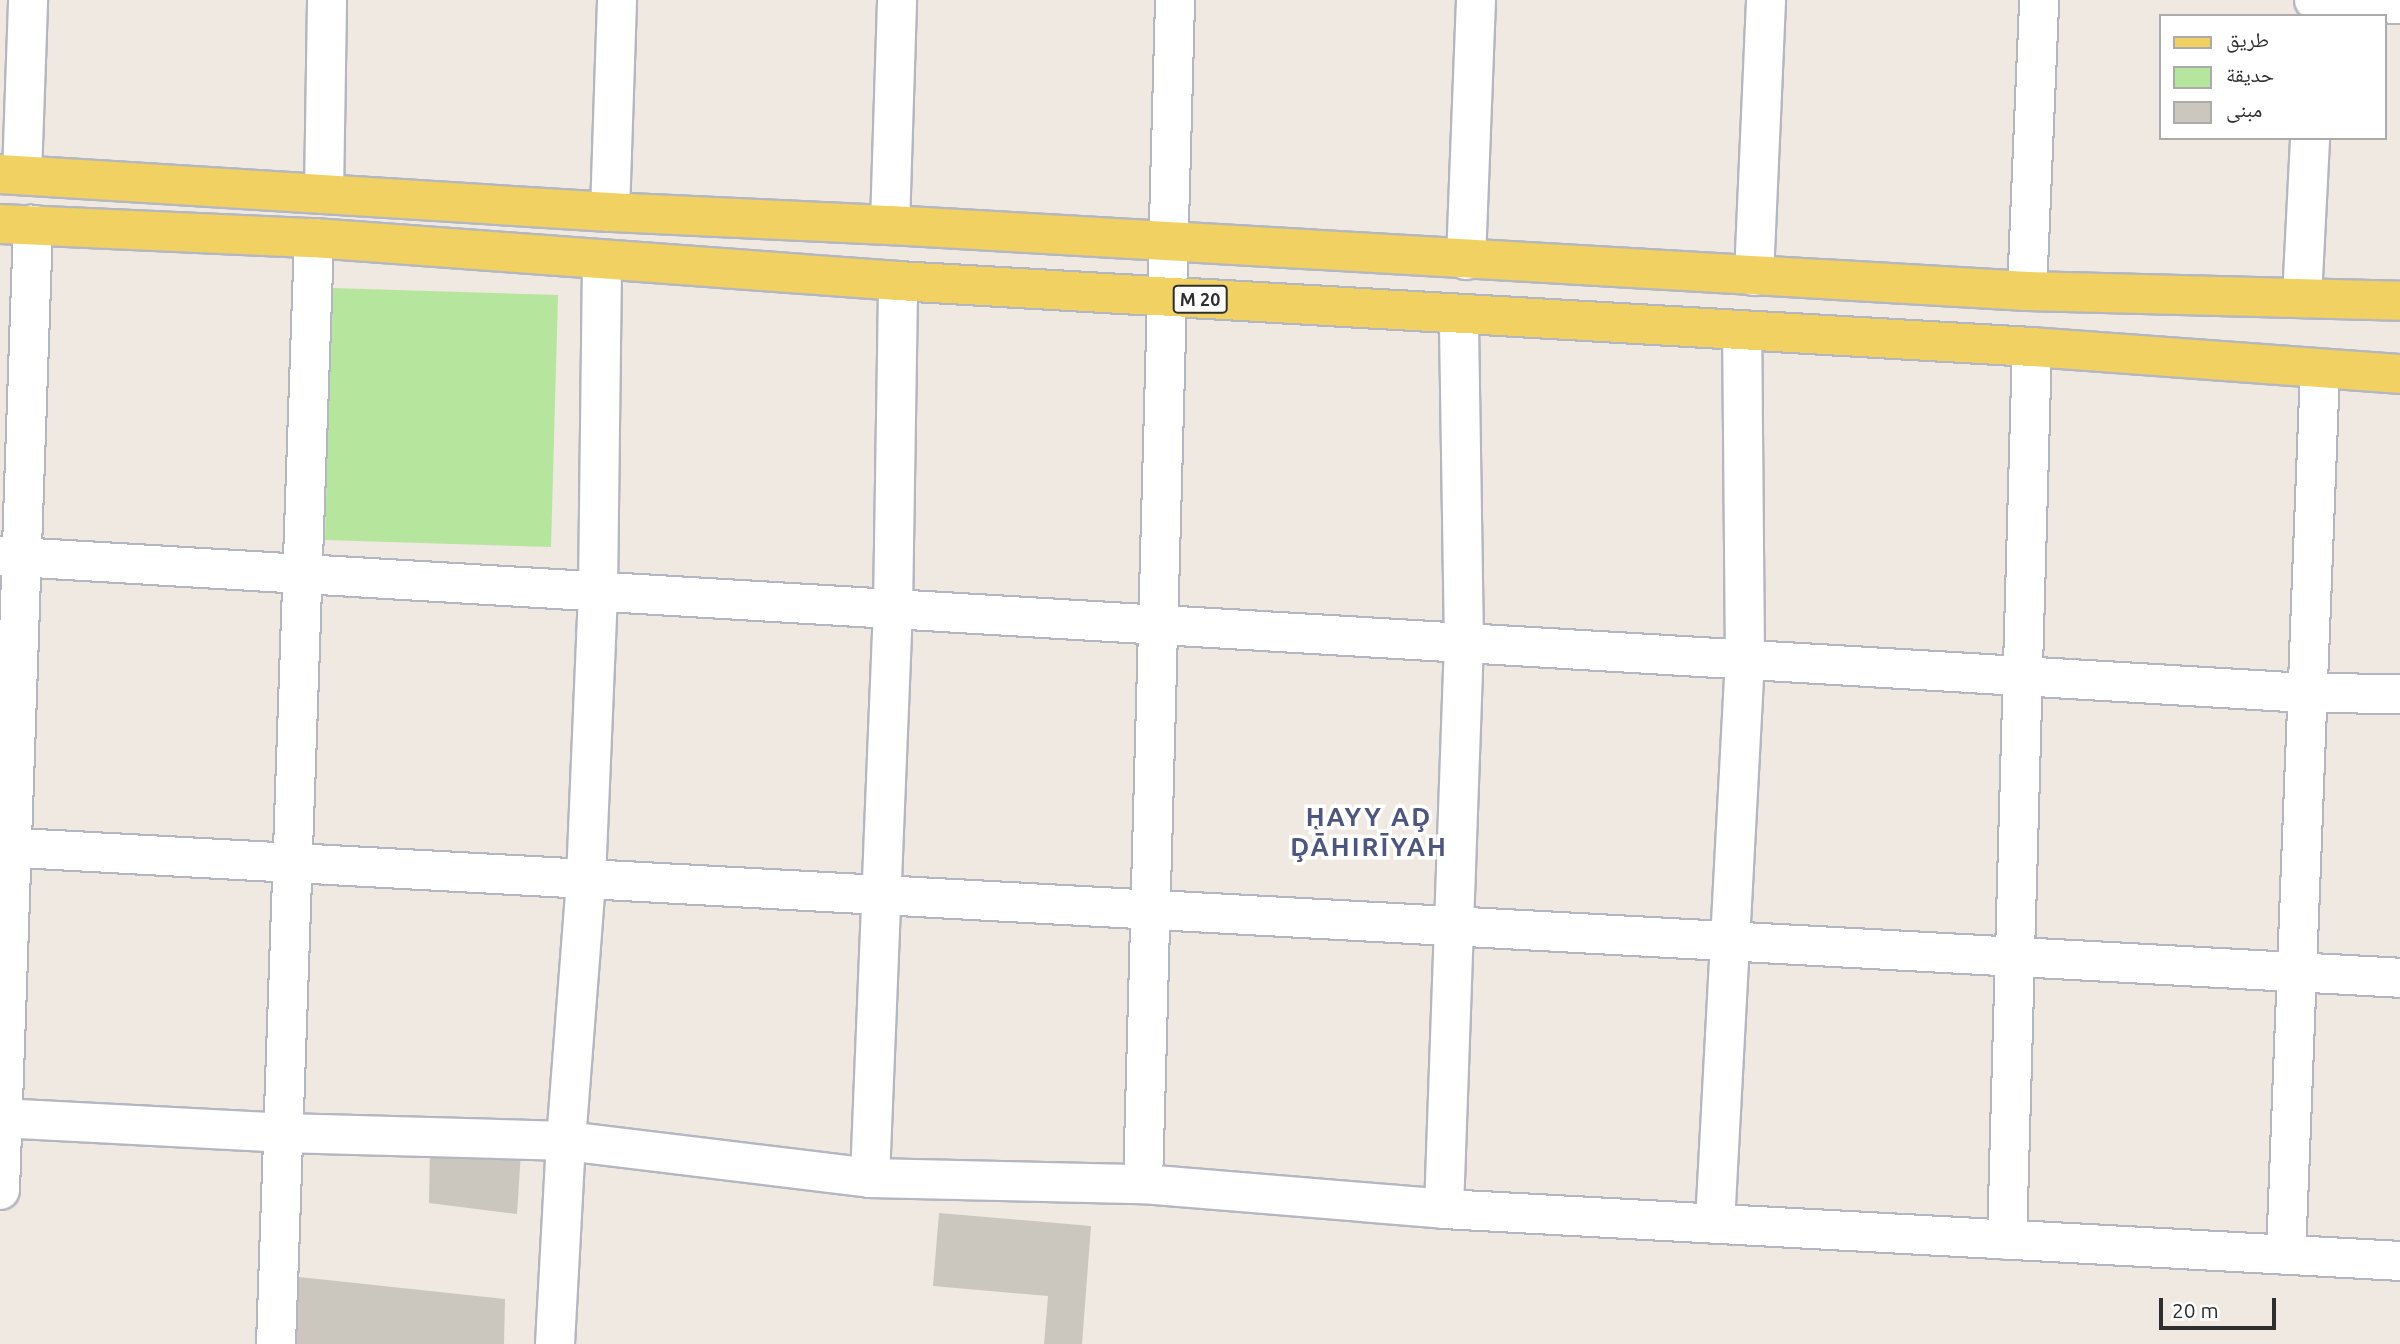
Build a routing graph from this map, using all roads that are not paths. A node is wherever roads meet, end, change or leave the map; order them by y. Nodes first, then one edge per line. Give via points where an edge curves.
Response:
1 (28, 0) edge
2 (327, 0) edge
3 (617, 0) edge
4 (897, 0) edge
5 (1175, 0) edge
6 (1476, 0) edge
7 (1766, 0) edge
8 (2039, 0) edge
9 (2316, 0) edge
10 (2400, 4) edge
11 (2310, 140) edge
12 (11, 174) edge
13 (324, 194) junction
14 (610, 212) junction
15 (16, 224) edge
16 (890, 225) junction
17 (314, 238) junction
18 (1168, 243) junction
19 (602, 260) junction
20 (1466, 260) junction
21 (1754, 276) junction
22 (898, 281) junction
23 (2027, 291) junction
24 (1166, 297) junction
25 (2302, 298) junction
26 (2400, 300) edge
27 (1459, 316) junction
28 (1742, 330) junction
29 (2032, 347) junction
30 (2320, 370) junction
31 (2400, 374) edge
32 (11, 557) edge
33 (302, 574) junction
34 (598, 591) junction
35 (893, 609) junction
36 (1157, 625) junction
37 (1464, 643) junction
38 (1745, 660) junction
39 (2022, 677) junction
40 (2309, 693) junction
41 (2400, 695) edge
42 (6, 847) edge
43 (293, 863) junction
44 (586, 879) junction
45 (881, 895) junction
46 (1150, 910) junction
47 (1454, 926) junction
48 (1730, 941) junction
49 (2015, 957) junction
50 (2297, 973) junction
51 (2400, 978) edge
52 (1, 1118) edge
53 (283, 1133) junction
54 (566, 1141) junction
55 (870, 1178) junction
56 (1143, 1184) junction
57 (0, 1190) edge
58 (1444, 1209) junction
59 (1715, 1224) junction
60 (2007, 1240) junction
61 (2286, 1255) junction
62 (2400, 1261) edge
63 (276, 1344) edge
64 (555, 1344) edge

1 - 12 street
2 - 13 street
3 - 14 street
4 - 16 street
5 - 18 street
6 - 20 street
7 - 21 street
8 - 23 street
9 - 10 street
11 - 25 street
12 - 13 main road
13 - 14 main road
14 - 16 main road
15 - 17 main road, M 20
15 - 32 street
16 - 18 main road
17 - 19 main road, M 20
17 - 33 street
18 - 20 main road
18 - 24 street
19 - 22 main road, M 20
19 - 34 street
20 - 21 main road
21 - 23 main road
22 - 24 main road, M 20
22 - 35 street
23 - 25 main road
24 - 27 main road, M 20
24 - 36 street
25 - 26 main road
27 - 28 main road, M 20
27 - 37 street
28 - 29 main road, M 20
28 - 38 street
29 - 30 main road, M 20
29 - 39 street
30 - 31 main road, M 20
30 - 40 street
32 - 33 street
32 - 42 street
33 - 34 street
33 - 43 street
34 - 35 street
34 - 44 street
35 - 36 street
35 - 45 street
36 - 37 street
36 - 46 street
37 - 38 street
37 - 47 street
38 - 39 street
38 - 48 street
39 - 40 street
39 - 49 street
40 - 41 street
40 - 50 street
42 - 43 street
42 - 52 street
43 - 44 street
43 - 53 street
44 - 45 street
44 - 54 street
45 - 46 street
45 - 55 street
46 - 47 street
46 - 56 street
47 - 48 street
47 - 58 street
48 - 49 street
48 - 59 street
49 - 50 street
49 - 60 street
50 - 51 street
50 - 61 street
52 - 53 street
52 - 57 street
53 - 54 street
53 - 63 street
54 - 55 street
54 - 64 street
55 - 56 street
56 - 58 street
58 - 59 street
59 - 60 street
60 - 61 street
61 - 62 street

